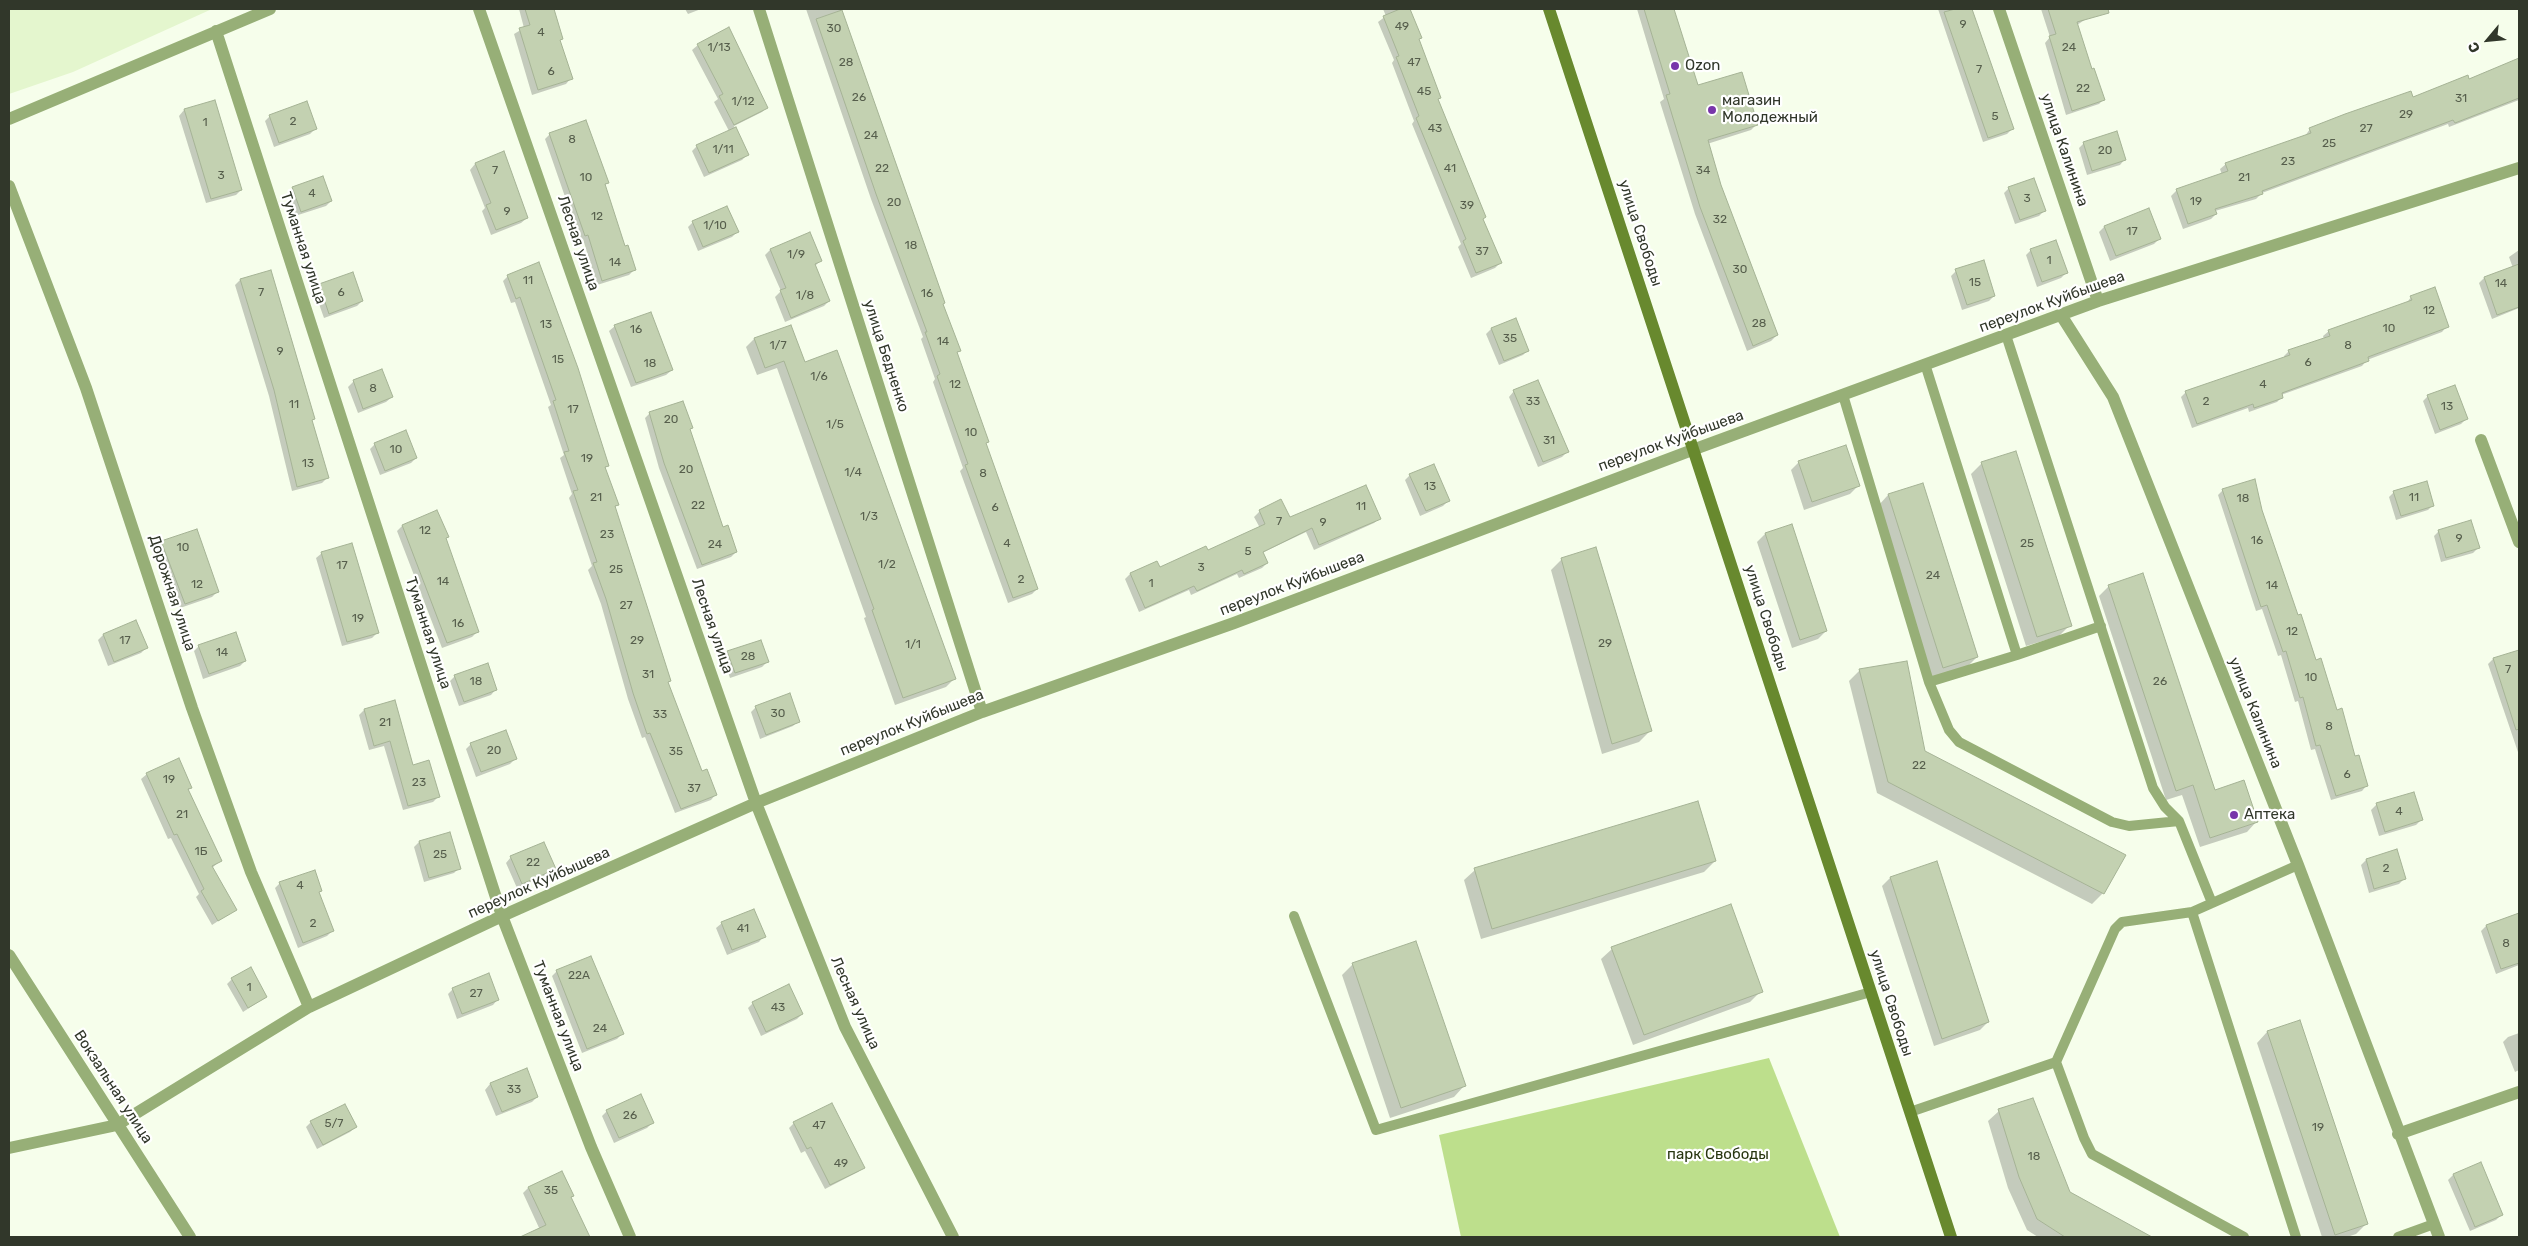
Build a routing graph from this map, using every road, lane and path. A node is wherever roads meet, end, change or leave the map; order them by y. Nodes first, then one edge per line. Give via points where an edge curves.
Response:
1 (270, 9) edge
2 (479, 9) edge
3 (759, 9) edge
4 (1549, 9) edge
5 (2000, 9) edge
6 (216, 31) junction
7 (9, 119) edge
8 (2519, 168) edge
9 (9, 186) edge
10 (2098, 301) junction
11 (2061, 315) junction
12 (2006, 335) junction
13 (1925, 364) junction
14 (1843, 395) junction
15 (2481, 440) dead end
16 (1695, 449) junction
17 (2519, 542) edge
18 (2101, 626) junction
19 (2017, 655) junction
20 (1929, 682) junction
21 (982, 712) junction
22 (756, 802) junction
23 (2179, 821) junction
24 (2298, 865) junction
25 (2212, 903) junction
26 (2192, 912) junction
27 (502, 916) junction
28 (1294, 916) dead end
29 (9, 955) edge
30 (1871, 992) junction
31 (309, 1008) junction
32 (2056, 1062) junction
33 (2519, 1092) edge
34 (1910, 1112) junction
35 (117, 1125) junction
36 (2398, 1134) junction
37 (9, 1148) edge
38 (2434, 1224) junction
39 (190, 1237) edge
40 (630, 1237) edge
41 (953, 1237) edge
42 (1950, 1237) edge
43 (2244, 1237) edge
44 (2296, 1237) edge
45 (2398, 1237) edge
46 (2439, 1237) edge

1 - 6 street
2 - 22 street, Лесная улица
3 - 21 street, улица Бедненко
4 - 16 main road, улица Свободы
5 - 10 street, улица Калинина
6 - 7 street
6 - 27 street, Туманная улица
8 - 10 street, переулок Куйбышева
9 - 31 street, Дорожная улица via 86,388 192,708 251,872
10 - 11 street, переулок Куйбышева
11 - 12 street, переулок Куйбышева
11 - 24 street, улица Калинина via 2113,397
12 - 13 street, переулок Куйбышева
12 - 18 lane
13 - 14 street, переулок Куйбышева
13 - 19 lane
14 - 16 street, переулок Куйбышева
14 - 20 lane
15 - 17 street
16 - 21 street, переулок Куйбышева via 1243,620
16 - 30 main road, улица Свободы
18 - 19 lane
18 - 23 lane via 2153,788
19 - 20 lane
20 - 23 lane via 1948,730 1959,742 2112,822 2129,826
21 - 22 street, переулок Куйбышева
22 - 27 street, переулок Куйбышева
22 - 41 street, Лесная улица via 845,1027
23 - 25 lane
24 - 25 lane
24 - 36 street, улица Калинина
25 - 26 lane
26 - 32 lane via 2122,922 2115,929
26 - 44 lane
27 - 31 street, переулок Куйбышева
27 - 40 street, Туманная улица via 590,1147
28 - 30 lane via 1376,1130
29 - 35 street, Вокзальная улица
30 - 34 main road, улица Свободы
31 - 35 street, переулок Куйбышева
32 - 34 lane
32 - 43 lane via 2092,1154
33 - 36 street
34 - 42 main road, улица Свободы
35 - 37 street, переулок Куйбышева
35 - 39 street, Вокзальная улица
36 - 38 street, улица Калинина
38 - 45 lane
38 - 46 street, улица Калинина

